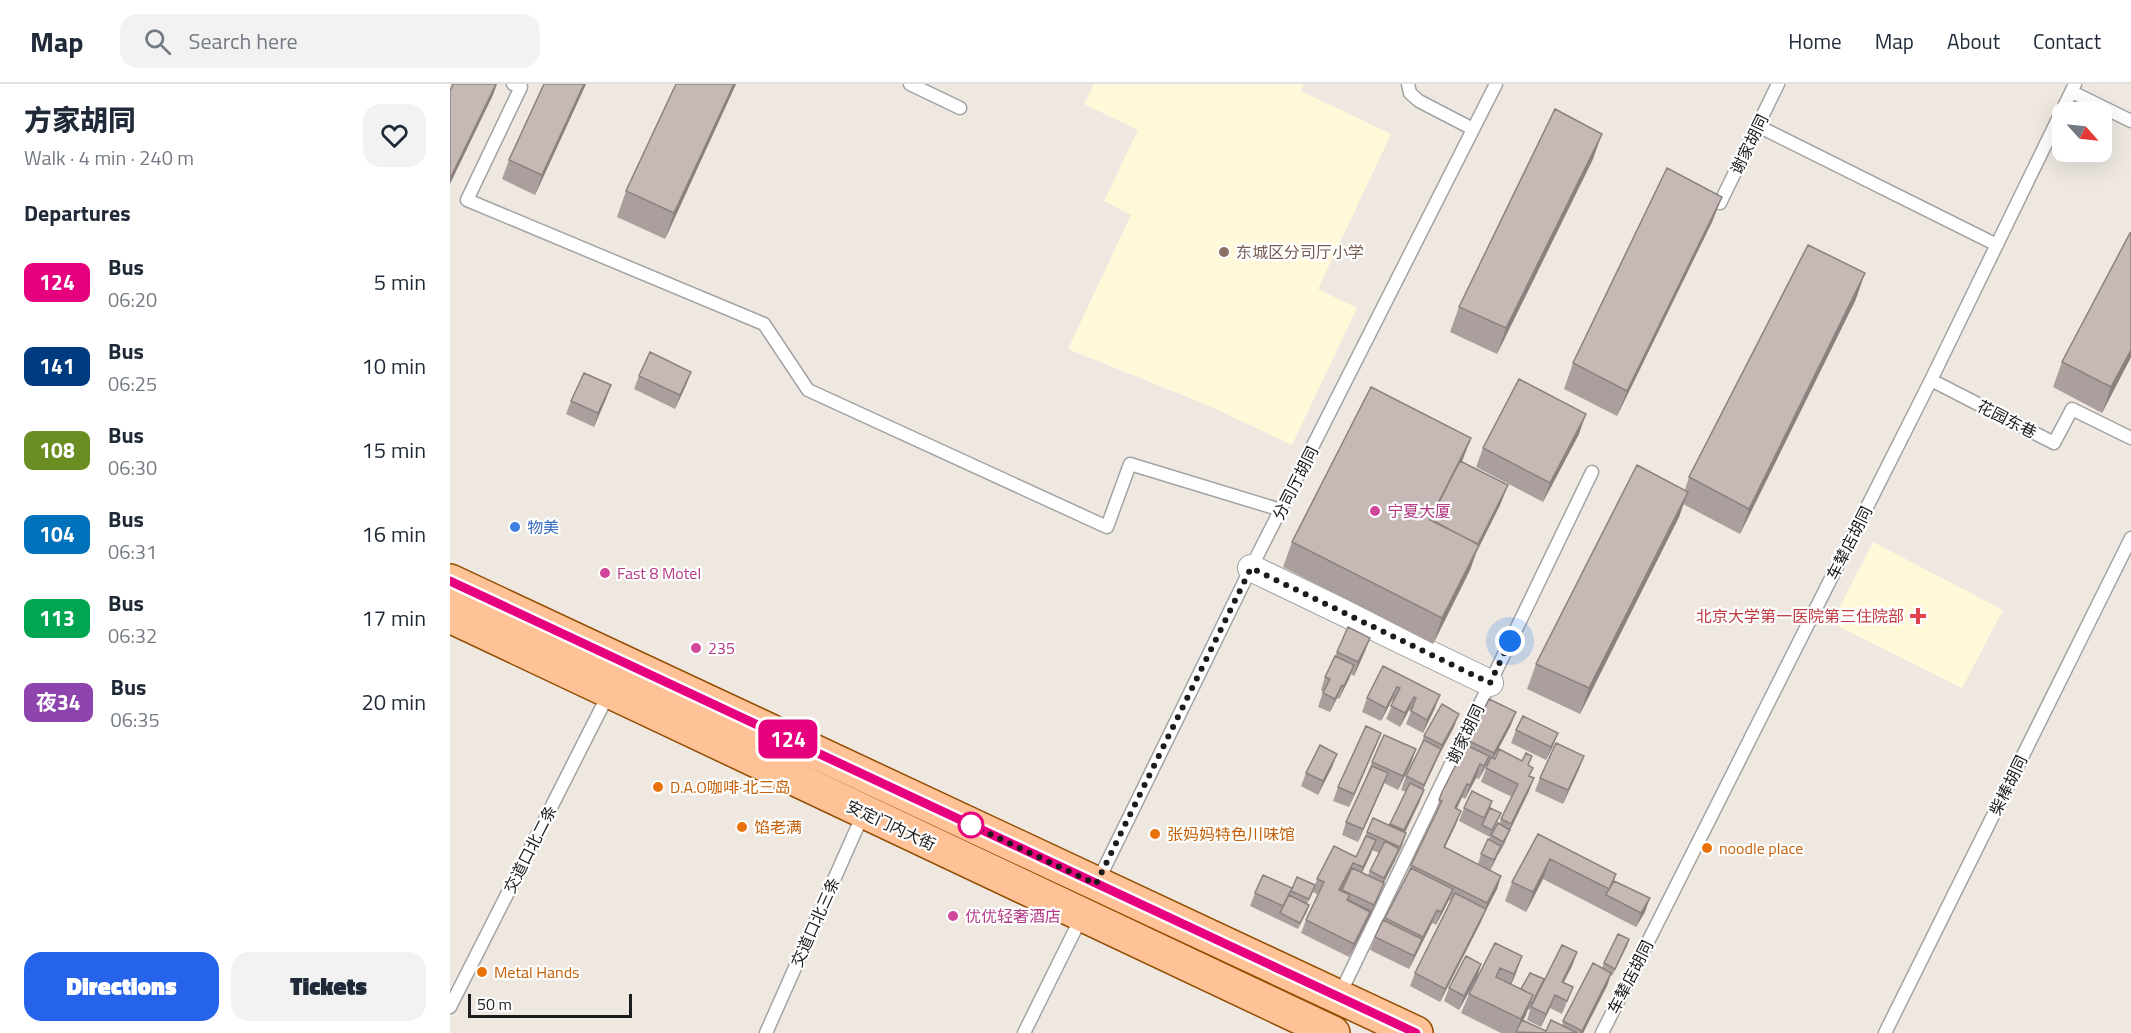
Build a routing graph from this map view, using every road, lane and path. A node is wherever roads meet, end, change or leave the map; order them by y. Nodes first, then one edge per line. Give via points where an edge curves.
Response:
1 (910, 84) edge
2 (1407, 84) edge
3 (1496, 84) edge
4 (1778, 84) edge
5 (519, 85) edge
6 (2074, 88) edge
7 (960, 108) dead end
8 (2131, 121) edge
9 (1758, 126) junction
10 (1473, 129) junction
11 (1720, 203) edge
12 (1997, 245) junction
13 (1931, 380) junction
14 (2131, 438) edge
15 (1592, 472) dead end
16 (1281, 510) junction
17 (2131, 538) edge
18 (1251, 568) junction
19 (450, 581) edge
20 (450, 616) edge
21 (1490, 683) junction
22 (610, 692) junction
23 (864, 812) junction
24 (1096, 884) junction
25 (1082, 915) junction
26 (1338, 997) junction
27 (450, 1007) edge
28 (766, 1033) edge
29 (1024, 1033) edge
30 (1333, 1033) edge
31 (1416, 1033) edge
32 (1602, 1033) edge
33 (1885, 1033) edge

1 - 7 lane
2 - 10 lane via 1419,101
3 - 10 lane, 分司厅胡同
4 - 9 lane, 谢家胡同
5 - 16 lane via 467,200 764,324 808,390 1107,527 1130,464
6 - 8 lane
6 - 12 lane, 车辇店胡同
9 - 11 lane, 谢家胡同
9 - 12 lane
10 - 16 lane, 分司厅胡同
12 - 13 lane, 车辇店胡同
13 - 14 lane, 花园东巷 via 2054,443 2072,409
13 - 32 lane, 车辇店胡同
15 - 21 lane, 谢家胡同
16 - 18 lane, 分司厅胡同
17 - 33 lane, 柴棒胡同
18 - 21 street
18 - 24 lane, 分司厅胡同
19 - 24 main road, 安定门内大街
20 - 22 main road, 安定门内大街
21 - 26 lane, 谢家胡同
22 - 23 main road, 安定门内大街
22 - 27 lane, 交道口北二条
23 - 25 main road, 安定门内大街
23 - 28 lane, 交道口北三条
24 - 26 main road, 安定门内大街
25 - 29 lane
25 - 30 main road, 安定门内大街
26 - 31 main road, 安定门内大街

